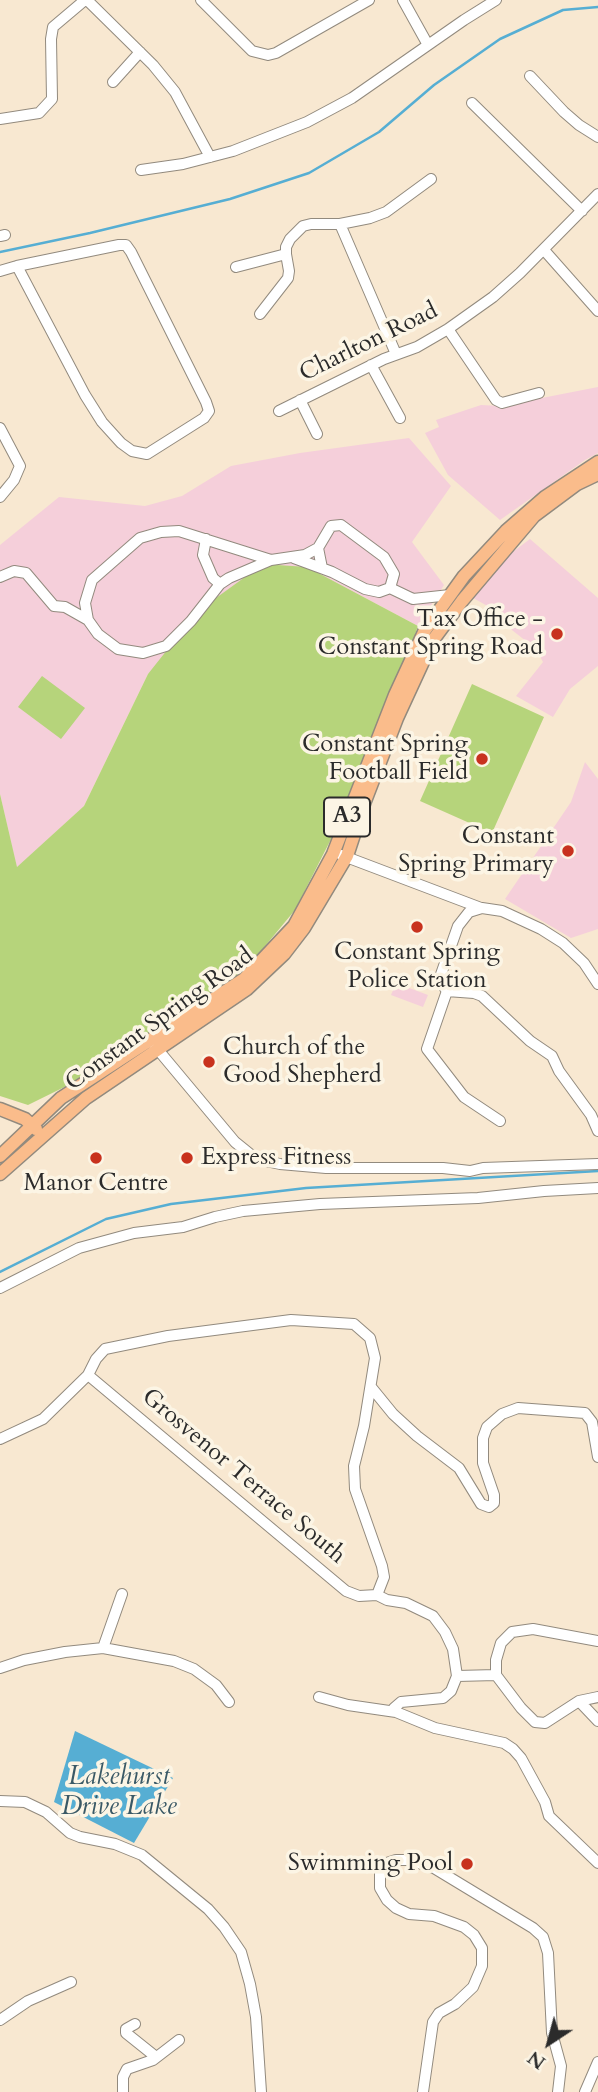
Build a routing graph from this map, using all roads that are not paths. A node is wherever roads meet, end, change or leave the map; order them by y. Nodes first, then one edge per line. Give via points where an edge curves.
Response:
1 (86, 0) edge
2 (201, 0) edge
3 (369, 0) edge
4 (403, 0) edge
5 (496, 0) edge
6 (428, 45) junction
7 (140, 51) junction
8 (530, 76) dead end
9 (113, 82) dead end
10 (472, 103) dead end
11 (0, 119) edge
12 (598, 137) edge
13 (210, 157) junction
14 (141, 170) dead end
15 (431, 179) dead end
16 (598, 194) edge
17 (582, 211) junction
18 (340, 224) junction
19 (544, 250) junction
20 (286, 254) junction
21 (17, 266) junction
22 (236, 267) dead end
23 (0, 271) edge
24 (598, 311) edge
25 (260, 314) dead end
26 (448, 329) junction
27 (396, 354) junction
28 (371, 365) junction
29 (538, 393) dead end
30 (300, 400) junction
31 (279, 411) dead end
32 (400, 418) dead end
33 (0, 428) edge
34 (317, 435) dead end
35 (598, 462) edge
36 (598, 474) edge
37 (0, 497) edge
38 (206, 539) junction
39 (318, 548) junction
40 (293, 557) junction
41 (271, 560) junction
42 (322, 568) junction
43 (0, 577) edge
44 (220, 584) junction
45 (390, 588) junction
46 (86, 592) junction
47 (450, 595) junction
48 (65, 607) junction
49 (88, 620) junction
50 (333, 854) junction
51 (347, 856) junction
52 (482, 908) junction
53 (598, 984) edge
54 (447, 991) junction
55 (154, 1046) junction
56 (0, 1109) edge
57 (500, 1121) dead end
58 (32, 1125) junction
59 (598, 1131) edge
60 (43, 1135) junction
61 (0, 1156) edge
62 (598, 1164) edge
63 (0, 1174) edge
64 (598, 1188) edge
65 (0, 1288) edge
66 (88, 1375) junction
67 (371, 1387) junction
68 (0, 1439) edge
69 (598, 1457) edge
70 (122, 1594) dead end
71 (377, 1595) junction
72 (598, 1641) edge
73 (103, 1648) junction
74 (0, 1668) edge
75 (496, 1675) junction
76 (457, 1676) junction
77 (319, 1697) dead end
78 (598, 1697) edge
79 (579, 1701) junction
80 (229, 1702) dead end
81 (396, 1712) junction
82 (598, 1721) edge
83 (0, 1801) edge
84 (598, 1863) edge
85 (71, 1982) dead end
86 (0, 2020) edge
87 (135, 2024) dead end
88 (179, 2039) dead end
89 (156, 2057) junction
90 (598, 2062) edge
91 (123, 2092) edge
92 (261, 2092) edge
93 (423, 2092) edge
94 (558, 2092) edge
95 (585, 2092) edge

1 - 7 street
1 - 11 street via 53,27 52,99 39,113
2 - 3 street via 252,51 268,55
4 - 6 street
5 - 6 street
6 - 13 street via 352,98 307,122
7 - 9 street
7 - 13 street via 176,92
8 - 12 street via 571,118
10 - 17 street
13 - 14 street
15 - 18 street via 386,212
16 - 17 street, Charlton Road
17 - 19 street, Charlton Road
18 - 20 street via 303,226 290,239
18 - 27 street
19 - 24 street
19 - 26 street, Charlton Road via 493,298
20 - 22 street
20 - 25 street via 288,278
21 - 21 street via 126,245 206,402 209,411 204,418 147,454 121,443 85,395
21 - 23 street
26 - 27 street, Charlton Road
26 - 29 street via 496,400
27 - 28 street, Charlton Road
28 - 30 street, Charlton Road
28 - 32 street
30 - 31 street, Charlton Road
30 - 34 street
33 - 37 street via 20,466
35 - 47 main road, Constant Spring Road / A3 via 522,516
36 - 51 main road, Constant Spring Road / A3 via 534,516 433,640 397,718
38 - 41 street
38 - 44 street via 203,555
38 - 46 street via 179,531 140,538 92,580
39 - 40 street
39 - 42 street
39 - 45 street via 331,526 341,525 384,557 394,574
40 - 41 street
40 - 42 street
41 - 44 street
42 - 45 street via 365,589 379,592
43 - 48 street via 14,571 26,573 54,606
44 - 49 street via 166,646 143,653 118,649
45 - 47 street via 413,599
46 - 48 street
46 - 49 street
47 - 50 main road, Constant Spring Road / A3 via 425,630 395,695
48 - 49 street
50 - 51 street
50 - 55 main road, Constant Spring Road / A3 via 294,926 244,979
51 - 52 street
51 - 55 main road, Constant Spring Road / A3 via 284,954 247,989
52 - 53 street via 502,911 563,943
52 - 54 street via 469,912 458,926 439,980
54 - 57 street via 426,1049 464,1097
54 - 59 street via 482,996 552,1056
55 - 58 main road, Constant Spring Road / A3 via 111,1064 61,1098
55 - 60 main road, Constant Spring Road / A3
55 - 62 street via 235,1142 256,1159 326,1168 470,1171
56 - 58 main road
58 - 60 main road
58 - 61 main road, Constant Spring Road / A3
60 - 63 main road, Constant Spring Road / A3
64 - 65 street via 478,1198 320,1203 243,1212 79,1248
66 - 67 street via 105,1349 291,1320 354,1324 364,1331 375,1357
66 - 68 street via 43,1419
66 - 71 street, Grosvenor Terrace South via 346,1591
67 - 69 street via 409,1429 459,1468 481,1504 489,1507 494,1495 483,1463 483,1438 487,1427 517,1408 585,1413 592,1422
67 - 71 street via 354,1466 355,1489 384,1577
70 - 73 street
71 - 76 street, Grosvenor Terrace South via 433,1616 453,1650
72 - 75 street via 533,1629 512,1632 501,1643
73 - 74 street
73 - 80 street via 194,1669
75 - 76 street
75 - 79 street via 535,1722 545,1723
76 - 81 street via 443,1698 401,1702 394,1708
77 - 81 street
78 - 79 street
79 - 82 street
81 - 84 street via 435,1728 505,1743 539,1791 550,1816
83 - 92 street via 25,1802 46,1812 70,1833 142,1855 208,1909 241,1952 256,2017
85 - 86 street via 27,2001
87 - 89 street via 126,2033
88 - 89 street
89 - 91 street via 127,2069
90 - 95 street
93 - 94 street via 433,2022 473,1987 482,1966 482,1948 464,1927 434,1916 410,1914 387,1900 380,1888 380,1874 387,1863 396,1860 434,1868 544,1937 552,2032 561,2066

